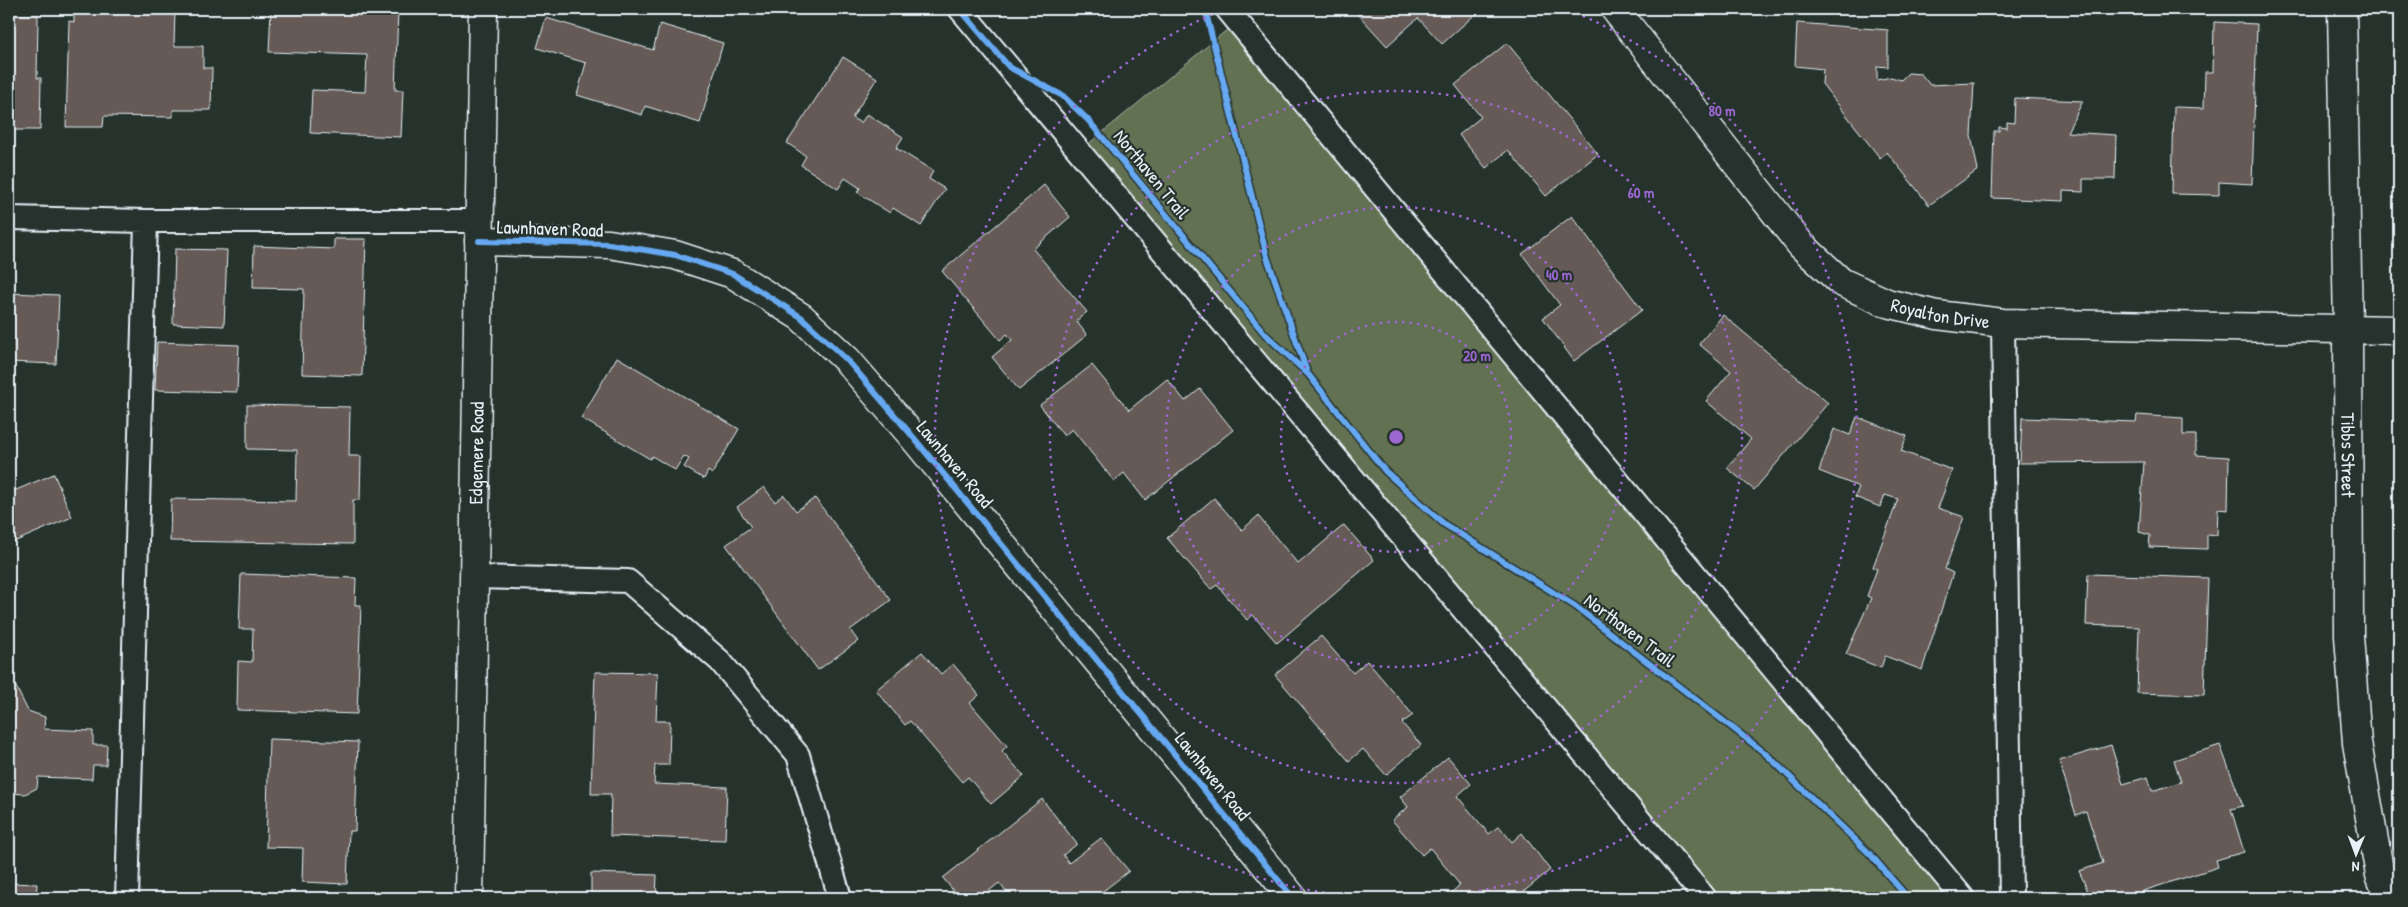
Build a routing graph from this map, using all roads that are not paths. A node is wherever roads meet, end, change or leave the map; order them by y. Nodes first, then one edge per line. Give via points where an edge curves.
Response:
1 (483, 9) edge
2 (960, 9) edge
3 (1227, 9) edge
4 (1615, 9) edge
5 (2342, 9) edge
6 (9, 218) edge
7 (146, 221) junction
8 (479, 231) junction
9 (2003, 323) junction
10 (2348, 328) junction
11 (2399, 330) edge
12 (475, 577) junction
13 (127, 898) edge
14 (469, 898) edge
15 (840, 898) edge
16 (1294, 898) edge
17 (1705, 898) edge
18 (1963, 898) edge
19 (2011, 898) edge
20 (2389, 898) edge

1 - 8 street, Edgemere Road
2 - 17 lane
3 - 18 lane
4 - 9 street, Royalton Drive via 1802,245 1841,282 1895,305 1937,315
5 - 10 street, Tibbs Street
6 - 7 lane
7 - 8 lane
7 - 13 lane
8 - 12 street, Edgemere Road
8 - 16 street, Lawnhaven Road via 608,244 675,255 732,274 801,317 848,360
9 - 10 street, Royalton Drive
9 - 19 lane
10 - 11 street, Royalton Drive
10 - 20 street, Tibbs Street via 2349,636 2357,743 2380,875
12 - 14 street, Edgemere Road
12 - 15 lane via 628,581 720,661 798,755

